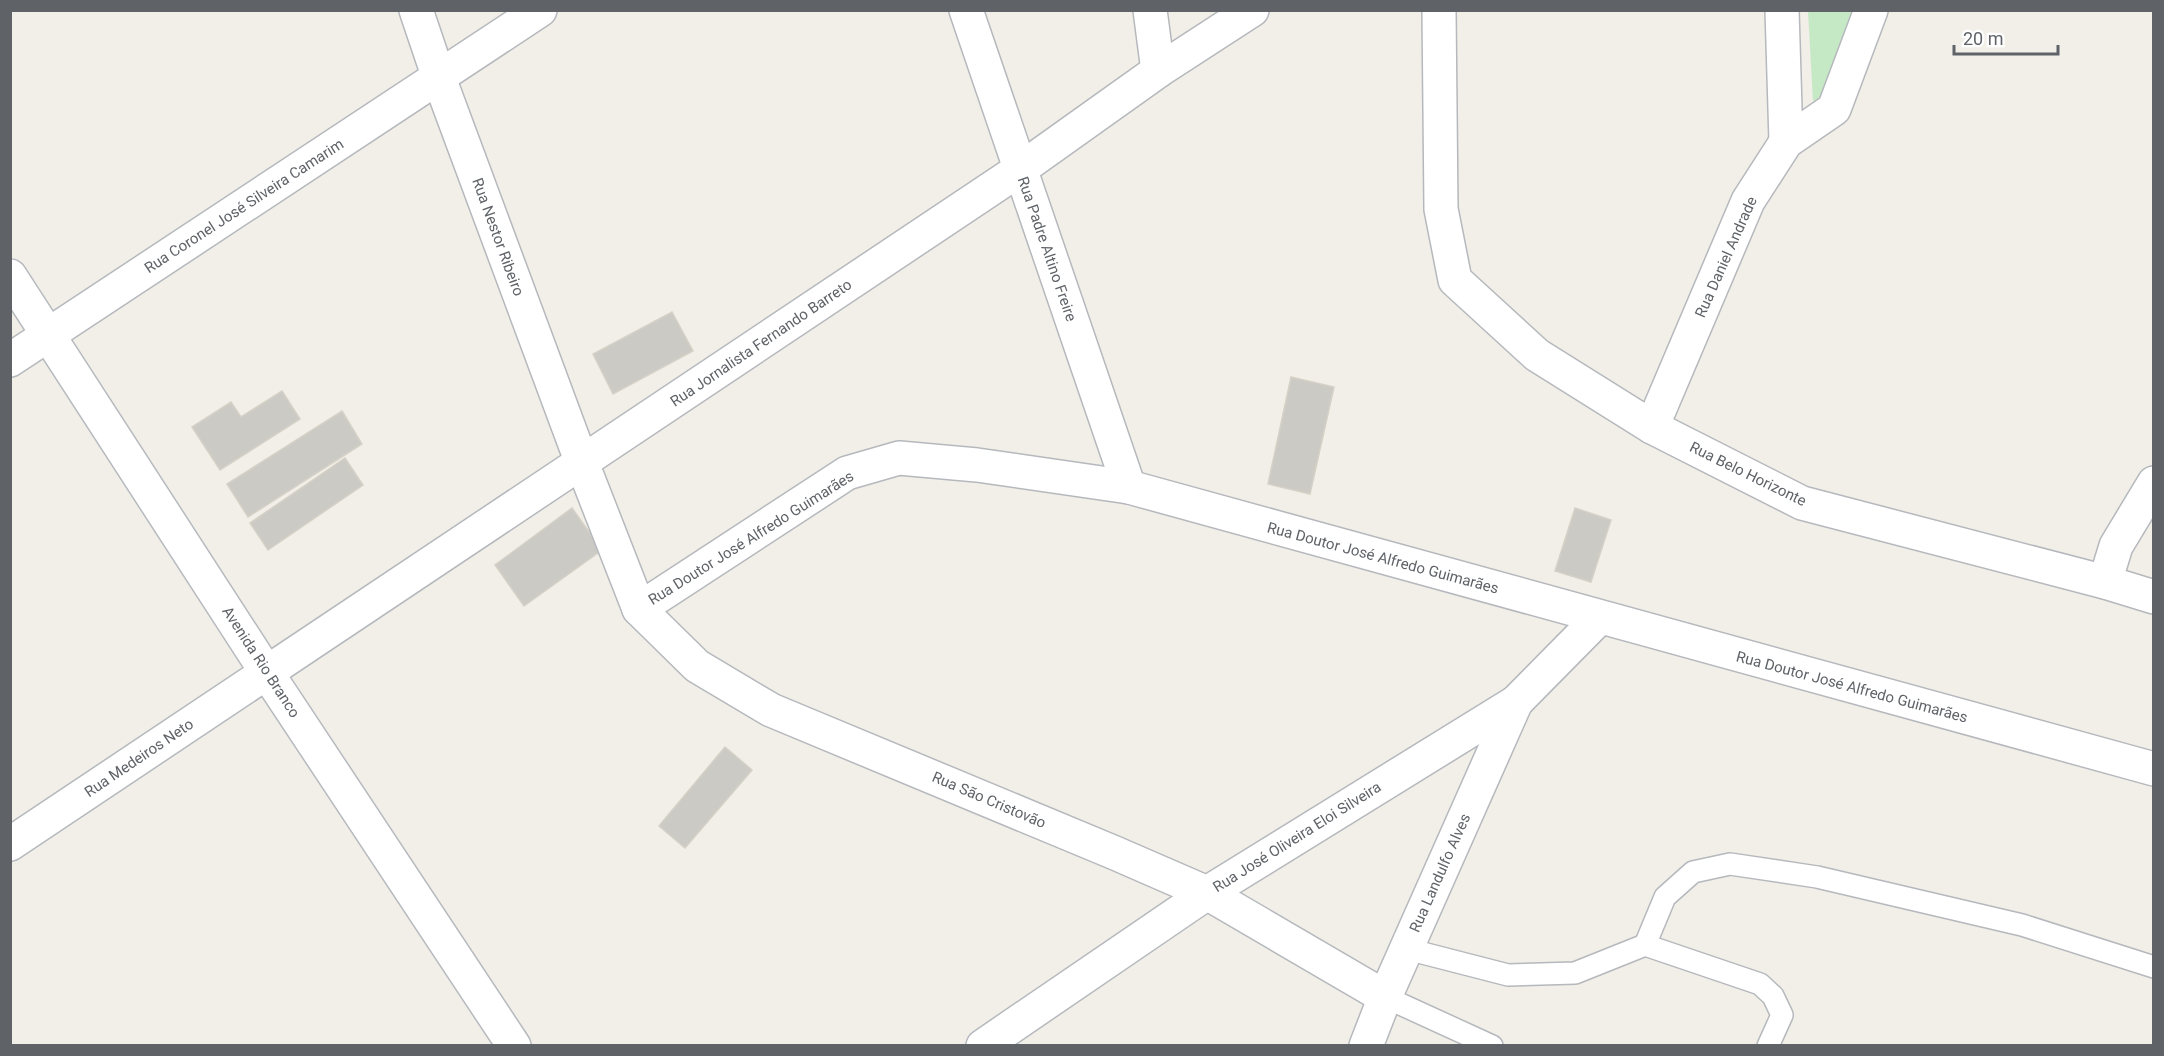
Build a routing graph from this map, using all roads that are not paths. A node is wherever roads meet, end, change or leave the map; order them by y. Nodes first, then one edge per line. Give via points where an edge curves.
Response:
1 (416, 10) edge
2 (540, 10) edge
3 (966, 10) edge
4 (1149, 10) edge
5 (1252, 10) edge
6 (1439, 10) edge
7 (1782, 10) edge
8 (1871, 10) edge
9 (1158, 71) junction
10 (439, 78) junction
11 (1786, 142) junction
12 (1019, 170) junction
13 (10, 276) edge
14 (49, 334) junction
15 (10, 360) edge
16 (1652, 427) junction
17 (582, 463) junction
18 (2154, 483) edge
19 (1129, 487) junction
20 (2104, 582) junction
21 (2154, 597) edge
22 (639, 609) junction
23 (1599, 618) junction
24 (267, 673) junction
25 (1516, 702) junction
26 (2154, 769) edge
27 (10, 844) edge
28 (1207, 893) junction
29 (1645, 945) junction
30 (1407, 949) junction
31 (2154, 967) edge
32 (1385, 997) junction
33 (1472, 1041) edge
34 (514, 1046) edge
35 (983, 1046) edge
36 (1366, 1046) edge
37 (1492, 1046) edge
38 (1768, 1046) edge

1 - 10 street, Rua Nestor Ribeiro
2 - 10 street, Rua Coronel José Silveira Camarim
3 - 12 street, Rua Padre Altino Freire
4 - 9 street
5 - 9 street, Rua Jornalista Fernando Barreto
6 - 16 street, Rua Belo Horizonte via 1442,209 1455,280 1537,356
7 - 11 street
8 - 11 street, Rua Daniel Andrade via 1834,109
9 - 12 street, Rua Jornalista Fernando Barreto
10 - 14 street, Rua Coronel José Silveira Camarim
10 - 17 street, Rua Nestor Ribeiro
11 - 16 street, Rua Daniel Andrade via 1748,201
12 - 17 street, Rua Jornalista Fernando Barreto
12 - 19 street, Rua Padre Altino Freire
13 - 14 street, Avenida Rio Branco
14 - 15 street, Rua Coronel José Silveira Camarim
14 - 24 street, Avenida Rio Branco
16 - 20 street, Rua Belo Horizonte via 1802,503
17 - 22 street, Rua São Cristovão
17 - 24 street, Rua Jornalista Fernando Barreto
18 - 20 street via 2116,546
19 - 22 street, Rua Doutor José Alfredo Guimarães via 899,458 848,473
19 - 23 street, Rua Doutor José Alfredo Guimarães
20 - 21 street, Rua Belo Horizonte
22 - 28 street, Rua São Cristovão via 696,666 771,710
23 - 25 street, Rua José Oliveira Eloi Silveira
23 - 26 street, Rua Doutor José Alfredo Guimarães
24 - 27 street, Rua Medeiros Neto
24 - 34 street, Avenida Rio Branco
25 - 28 street, Rua José Oliveira Eloi Silveira
25 - 30 street, Rua Landulfo Alves
28 - 32 street, Rua São Cristovão
28 - 35 street, Rua José Oliveira Eloi Silveira
29 - 30 lane via 1575,973 1508,975
29 - 31 lane via 1665,897 1694,872 1730,864 1817,877 2022,925
29 - 38 lane via 1760,984 1773,996 1782,1016
30 - 32 street, Rua Landulfo Alves
32 - 33 lane, Rua São Cristovão
32 - 36 street, Rua Landulfo Alves
33 - 37 lane, Rua São Cristovão

